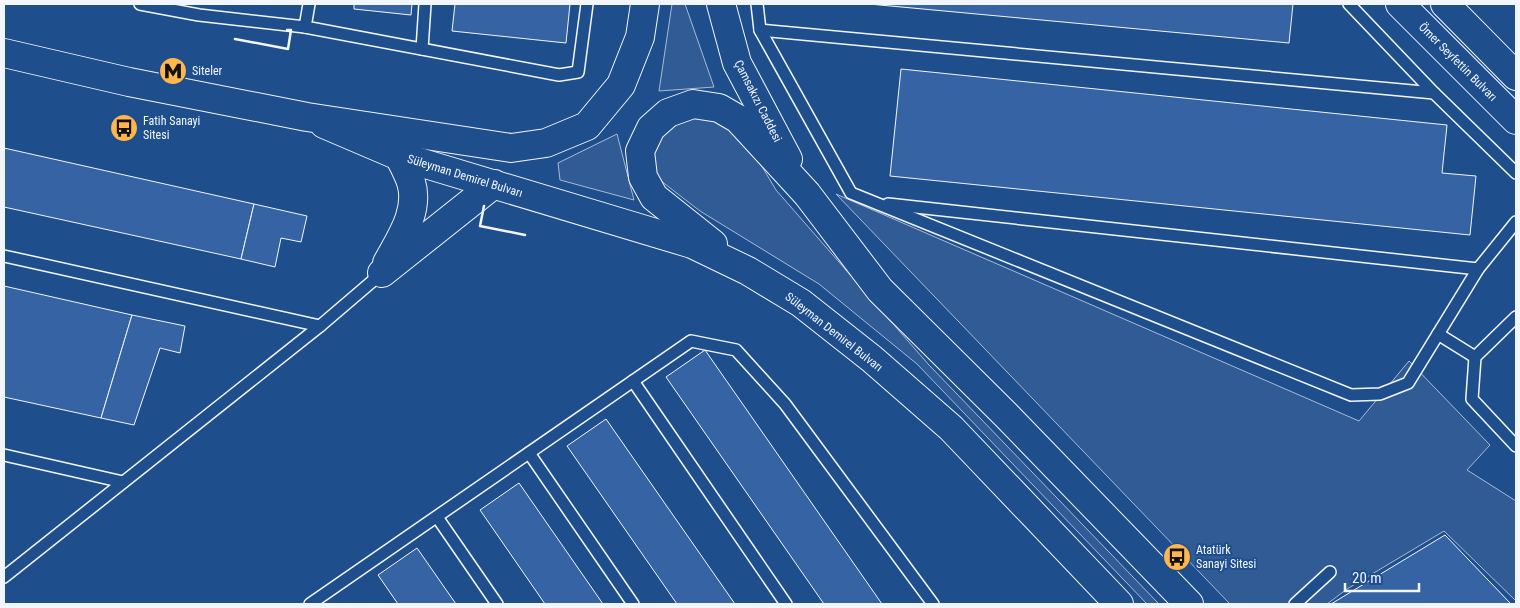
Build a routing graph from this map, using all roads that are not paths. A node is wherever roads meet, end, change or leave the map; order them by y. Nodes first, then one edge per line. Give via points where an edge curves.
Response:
1 (140, 4) edge
2 (308, 4) edge
3 (425, 4) edge
4 (587, 4) edge
5 (646, 4) edge
6 (722, 4) edge
7 (757, 4) edge
8 (1349, 4) edge
9 (1400, 4) edge
10 (1445, 4) edge
11 (305, 26) junction
12 (760, 30) junction
13 (422, 49) junction
14 (11, 54) edge
15 (1516, 76) edge
16 (1434, 93) junction
17 (307, 117) junction
18 (1516, 120) edge
19 (399, 156) junction
20 (1516, 173) edge
21 (494, 184) junction
22 (806, 194) junction
23 (874, 202) junction
24 (1516, 222) edge
25 (4, 256) edge
26 (1478, 269) junction
27 (748, 271) junction
28 (382, 272) junction
29 (1516, 317) edge
30 (320, 326) junction
31 (1438, 334) junction
32 (1475, 357) junction
33 (633, 381) junction
34 (1516, 446) edge
35 (529, 453) junction
36 (4, 454) edge
37 (123, 482) junction
38 (437, 517) junction
39 (1330, 572) dead end
40 (4, 577) edge
41 (326, 600) edge
42 (310, 604) edge
43 (497, 604) edge
44 (634, 604) edge
45 (786, 604) edge
46 (933, 604) edge
47 (1119, 604) edge
48 (1189, 604) edge
49 (1295, 604) edge

1 - 11 lane via 199,15
2 - 11 lane
3 - 13 lane
4 - 13 lane via 578,72 559,75
5 - 17 street, Süleyman Demirel Bulvarı via 640,36 621,85 587,126 546,143 511,148
6 - 22 street, Çamsakızı Caddesi via 737,63
7 - 12 lane
8 - 16 lane
9 - 18 street, Ömer Seyfettin Bulvarı
10 - 15 street
11 - 13 lane
12 - 16 lane
12 - 23 lane via 851,193
14 - 17 street, Süleyman Demirel Bulvarı via 129,82
16 - 20 lane
17 - 19 street, Süleyman Demirel Bulvarı
19 - 21 street, Süleyman Demirel Bulvarı
19 - 28 street via 411,182 414,198 408,225
21 - 27 street, Süleyman Demirel Bulvarı via 692,244
21 - 28 street
22 - 27 street via 738,119 719,108 693,104 668,113 651,128 640,151 643,177 654,197
22 - 48 street via 880,290
23 - 26 lane
23 - 31 lane via 1350,395 1380,394 1408,383
24 - 26 lane
25 - 30 lane
26 - 31 lane
27 - 47 street, Süleyman Demirel Bulvarı via 801,304 872,359 951,428
28 - 30 lane
29 - 32 lane
30 - 37 lane
31 - 32 lane
32 - 34 lane via 1472,399
33 - 35 lane
33 - 45 lane
33 - 46 lane via 691,341 736,350 785,404
35 - 38 lane
35 - 44 lane
36 - 37 lane
37 - 40 lane
38 - 41 lane
38 - 43 lane
39 - 49 lane
41 - 42 lane

